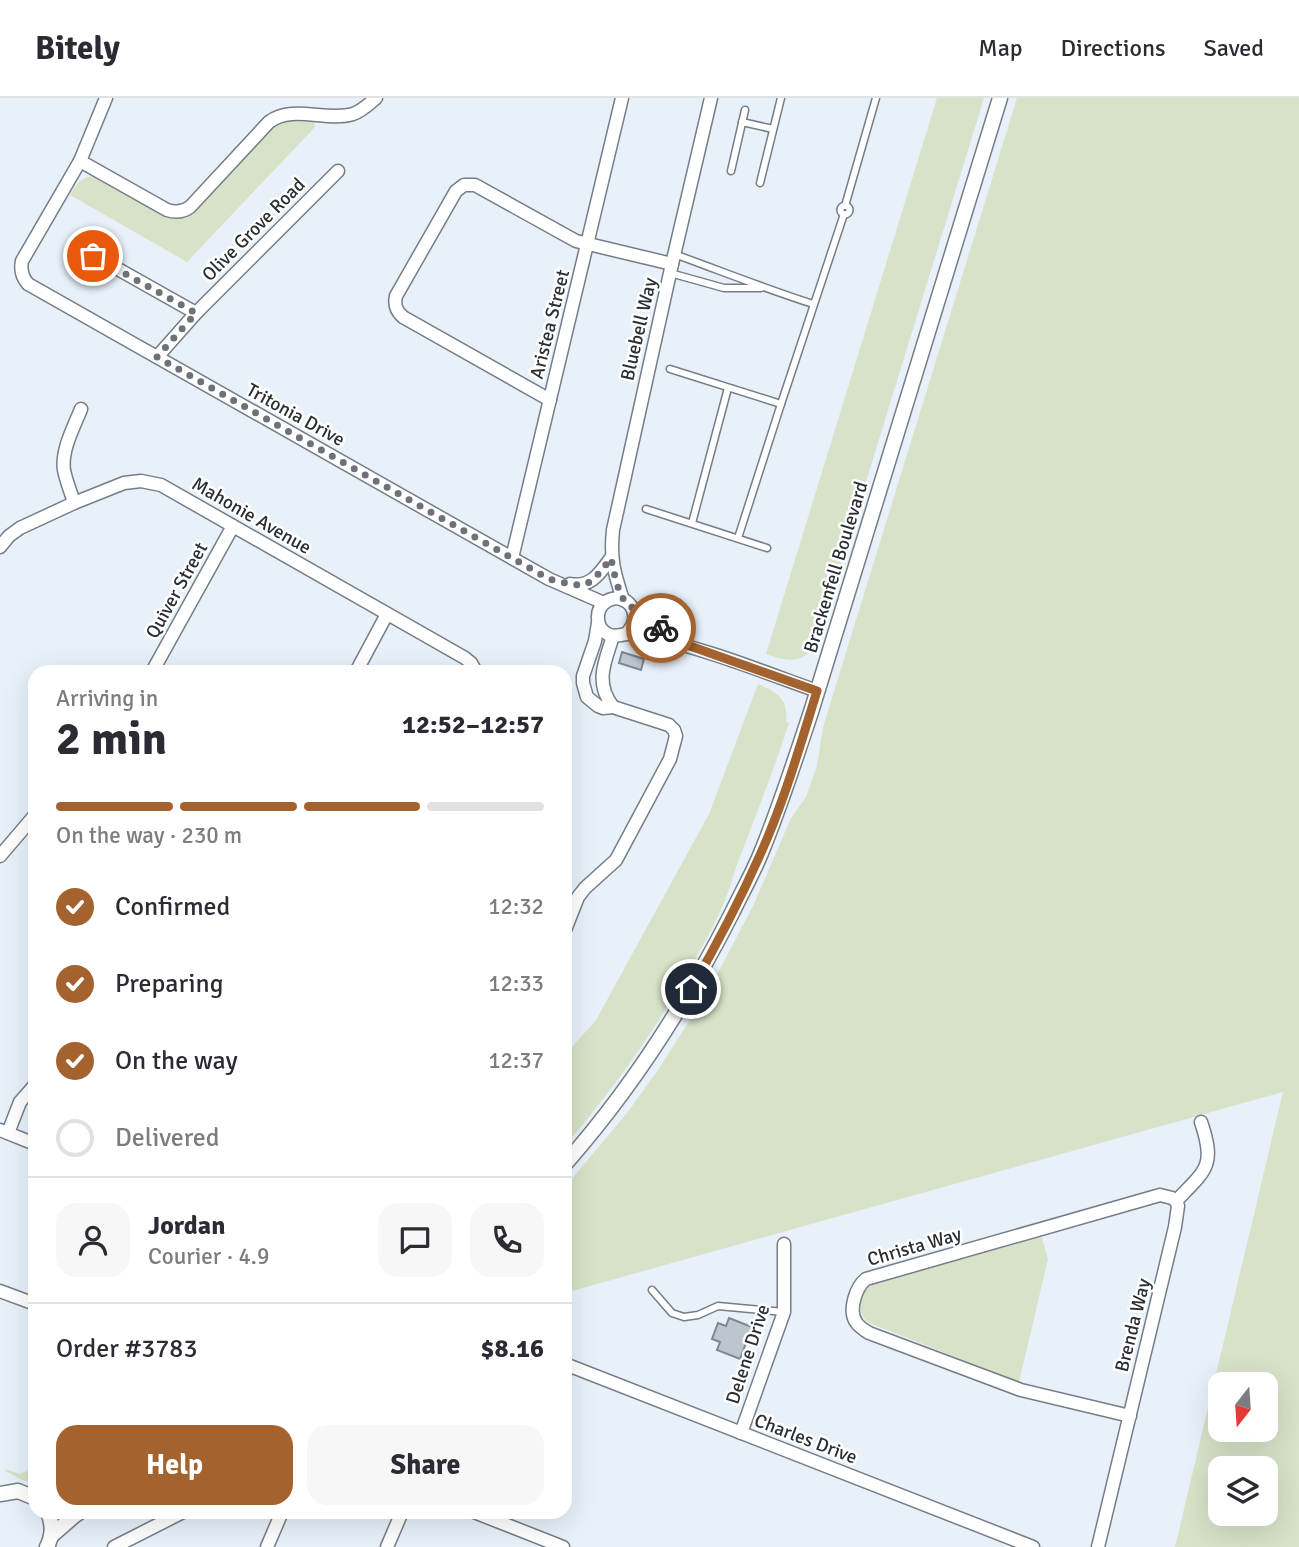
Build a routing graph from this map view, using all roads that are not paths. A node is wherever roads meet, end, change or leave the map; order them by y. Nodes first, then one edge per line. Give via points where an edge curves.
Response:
1 (106, 98) edge
2 (376, 98) edge
3 (622, 98) edge
4 (711, 98) edge
5 (781, 98) edge
6 (876, 98) edge
7 (1000, 98) edge
8 (745, 110) dead end
9 (742, 122) junction
10 (773, 129) junction
11 (80, 161) junction
12 (338, 171) dead end
13 (731, 171) dead end
14 (760, 183) dead end
15 (587, 244) junction
16 (93, 256) dead end
17 (672, 263) junction
18 (763, 288) junction
19 (813, 304) junction
20 (196, 313) junction
21 (157, 357) junction
22 (670, 369) dead end
23 (727, 388) junction
24 (550, 400) junction
25 (781, 404) junction
26 (81, 409) dead end
27 (74, 503) junction
28 (646, 509) dead end
29 (692, 523) junction
30 (233, 526) junction
31 (738, 538) junction
32 (0, 547) edge
33 (767, 548) dead end
34 (512, 558) junction
35 (612, 564) junction
36 (554, 582) junction
37 (623, 600) junction
38 (606, 602) junction
39 (633, 609) junction
40 (387, 614) junction
41 (598, 619) junction
42 (620, 635) junction
43 (690, 646) junction
44 (156, 665) edge
45 (360, 665) edge
46 (472, 665) edge
47 (817, 691) junction
48 (613, 707) junction
49 (28, 824) edge
50 (0, 856) edge
51 (572, 905) edge
52 (28, 1093) edge
53 (1201, 1122) dead end
54 (4, 1132) edge
55 (28, 1141) edge
56 (572, 1156) edge
57 (1176, 1201) junction
58 (784, 1244) dead end
59 (652, 1290) dead end
60 (1, 1295) edge
61 (28, 1302) edge
62 (784, 1312) junction
63 (572, 1371) edge
64 (1130, 1416) junction
65 (741, 1433) junction
66 (0, 1479) edge
67 (18, 1491) junction
68 (0, 1494) edge
69 (28, 1495) edge
70 (51, 1519) edge
71 (73, 1519) edge
72 (169, 1519) edge
73 (279, 1519) edge
74 (399, 1519) edge
75 (492, 1519) edge
76 (49, 1541) edge
77 (114, 1547) edge
78 (267, 1547) edge
79 (387, 1547) edge
80 (563, 1547) edge
81 (1033, 1547) edge
82 (1098, 1547) edge

1 - 11 street
2 - 11 street via 352,115 278,116 181,212 167,210
3 - 15 street, Aristea Street
4 - 17 street, Bluebell Way
5 - 10 lane
6 - 19 lane via 845,206 850,212 844,214
7 - 47 street, Brackenfell Boulevard
8 - 9 lane
9 - 10 lane
9 - 13 lane
10 - 14 lane
11 - 21 street, Tritonia Drive via 24,257 24,280
12 - 20 street, Olive Grove Road
15 - 17 street
15 - 24 street, Aristea Street
15 - 24 street via 479,187 464,185 453,196 396,296 402,317
16 - 20 street
17 - 18 lane via 729,273
17 - 18 lane via 724,288
17 - 35 street, Bluebell Way via 613,530
18 - 19 lane
19 - 25 lane
20 - 21 street, Olive Grove Road
21 - 34 street, Tritonia Drive
22 - 23 lane
23 - 25 lane
23 - 29 lane
24 - 34 street, Aristea Street
25 - 31 lane
26 - 27 street via 64,462
27 - 30 street, Mahonie Avenue via 132,481 151,482
27 - 32 street, Mahonie Avenue via 20,528
28 - 29 lane
29 - 31 lane
30 - 40 street, Mahonie Avenue
30 - 44 street, Quiver Street
31 - 33 lane
34 - 36 street, Tritonia Drive
35 - 36 street via 587,584
35 - 37 street
35 - 38 street, Bluebell Way
36 - 38 street, Tritonia Drive
36 - 41 street, Tritonia Drive via 590,607
37 - 38 street
37 - 39 street
38 - 41 street
39 - 42 street via 635,623
39 - 43 street
40 - 45 street
40 - 46 street, Mahonie Avenue
41 - 42 street via 606,634
41 - 48 street via 583,683 595,704
42 - 43 street via 643,635
42 - 48 street via 602,680
43 - 47 street
47 - 56 street, Brackenfell Boulevard via 760,855 710,956 654,1049
48 - 51 street via 669,725 675,740 670,759 616,860
49 - 50 street
52 - 54 street
53 - 57 street via 1208,1142 1206,1167
54 - 55 street
57 - 64 street, Brenda Way via 1175,1227
57 - 64 street, Christa Way via 1160,1195 866,1279 859,1284 853,1309 858,1325 869,1333 1021,1390
58 - 62 street, Delene Drive
59 - 62 lane via 672,1312 684,1317 718,1306
60 - 61 street
62 - 65 street, Delene Drive
63 - 65 street, Charles Drive
64 - 82 street, Brenda Way
65 - 81 street, Charles Drive
66 - 67 street
67 - 68 street
67 - 69 street
70 - 76 street
71 - 76 street
72 - 77 street
73 - 78 street
74 - 79 street
75 - 80 street

